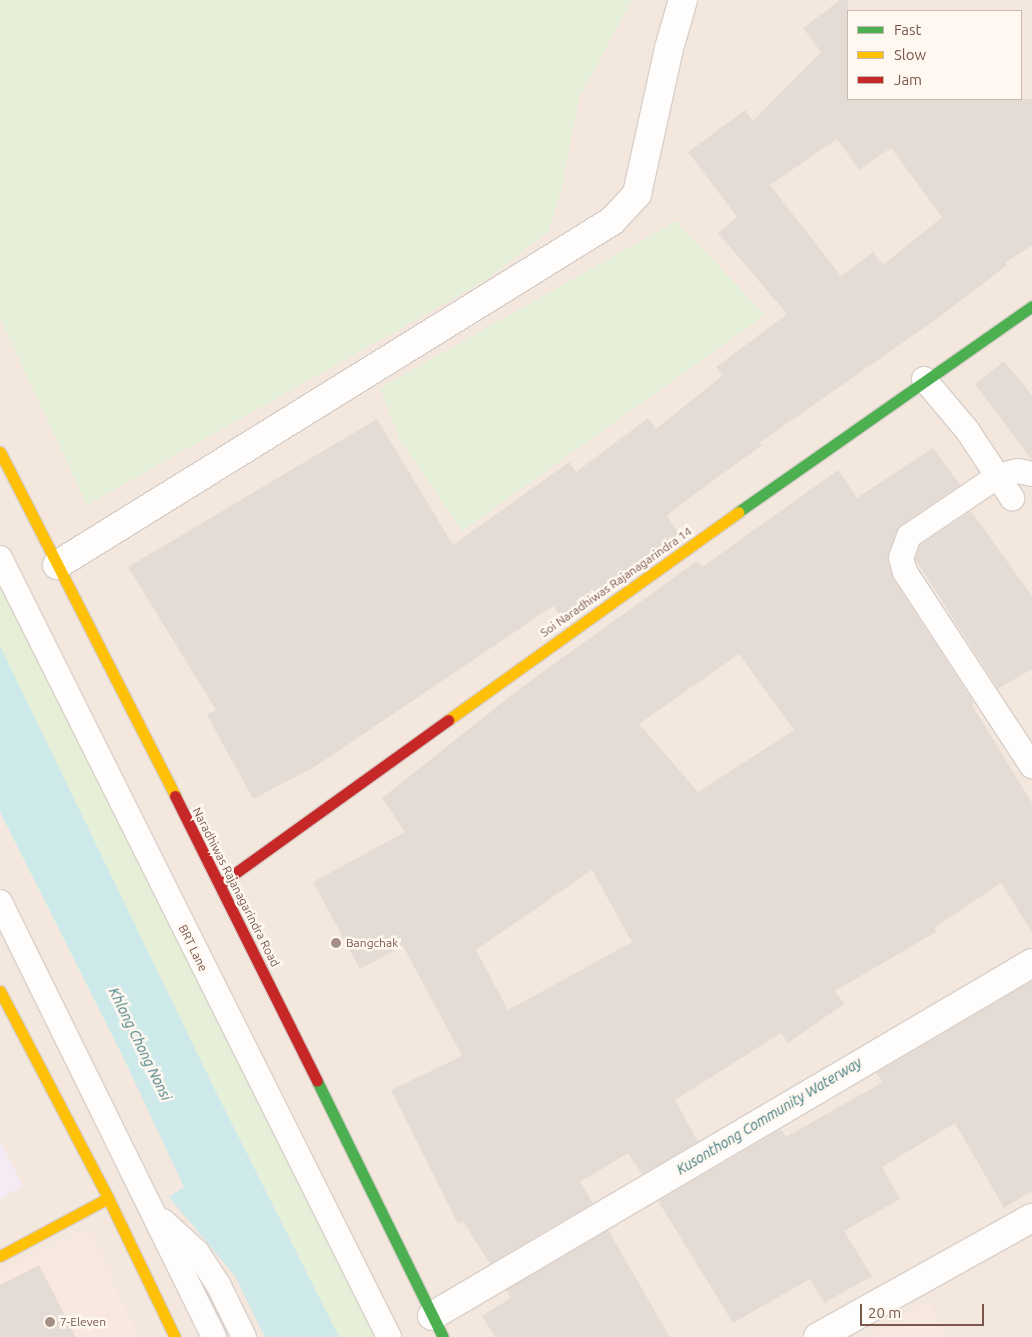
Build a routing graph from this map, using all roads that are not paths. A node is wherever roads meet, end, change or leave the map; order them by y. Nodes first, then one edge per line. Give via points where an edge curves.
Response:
1 (683, 0) edge
2 (1032, 306) edge
3 (924, 380) junction
4 (0, 452) edge
5 (1032, 474) edge
6 (998, 476) junction
7 (1012, 498) dead end
8 (0, 558) edge
9 (57, 565) junction
10 (1032, 766) edge
11 (220, 884) junction
12 (0, 902) edge
13 (1032, 963) edge
14 (0, 991) edge
15 (108, 1198) junction
16 (152, 1210) junction
17 (1032, 1218) edge
18 (0, 1256) edge
19 (437, 1326) edge
20 (175, 1337) edge
21 (214, 1337) edge
22 (244, 1337) edge
23 (389, 1337) edge
24 (818, 1337) edge

1 - 9 street via 636,194 612,221
2 - 3 main road, Soi Naradhiwas Rajanagarindra 14
3 - 6 lane via 967,430
3 - 11 main road, Soi Naradhiwas Rajanagarindra 14
4 - 9 main road, Naradhiwas Rajanagarindra Road
5 - 6 lane via 1018,471
6 - 7 lane
6 - 10 lane via 909,536 902,561 905,572
8 - 23 lane, BRT Lane
9 - 11 main road, Naradhiwas Rajanagarindra Road
11 - 19 main road, Naradhiwas Rajanagarindra Road
12 - 16 lane
13 - 19 street
14 - 15 main road
15 - 18 main road
15 - 20 main road
16 - 21 lane
16 - 22 lane via 197,1252 218,1284
17 - 24 street

